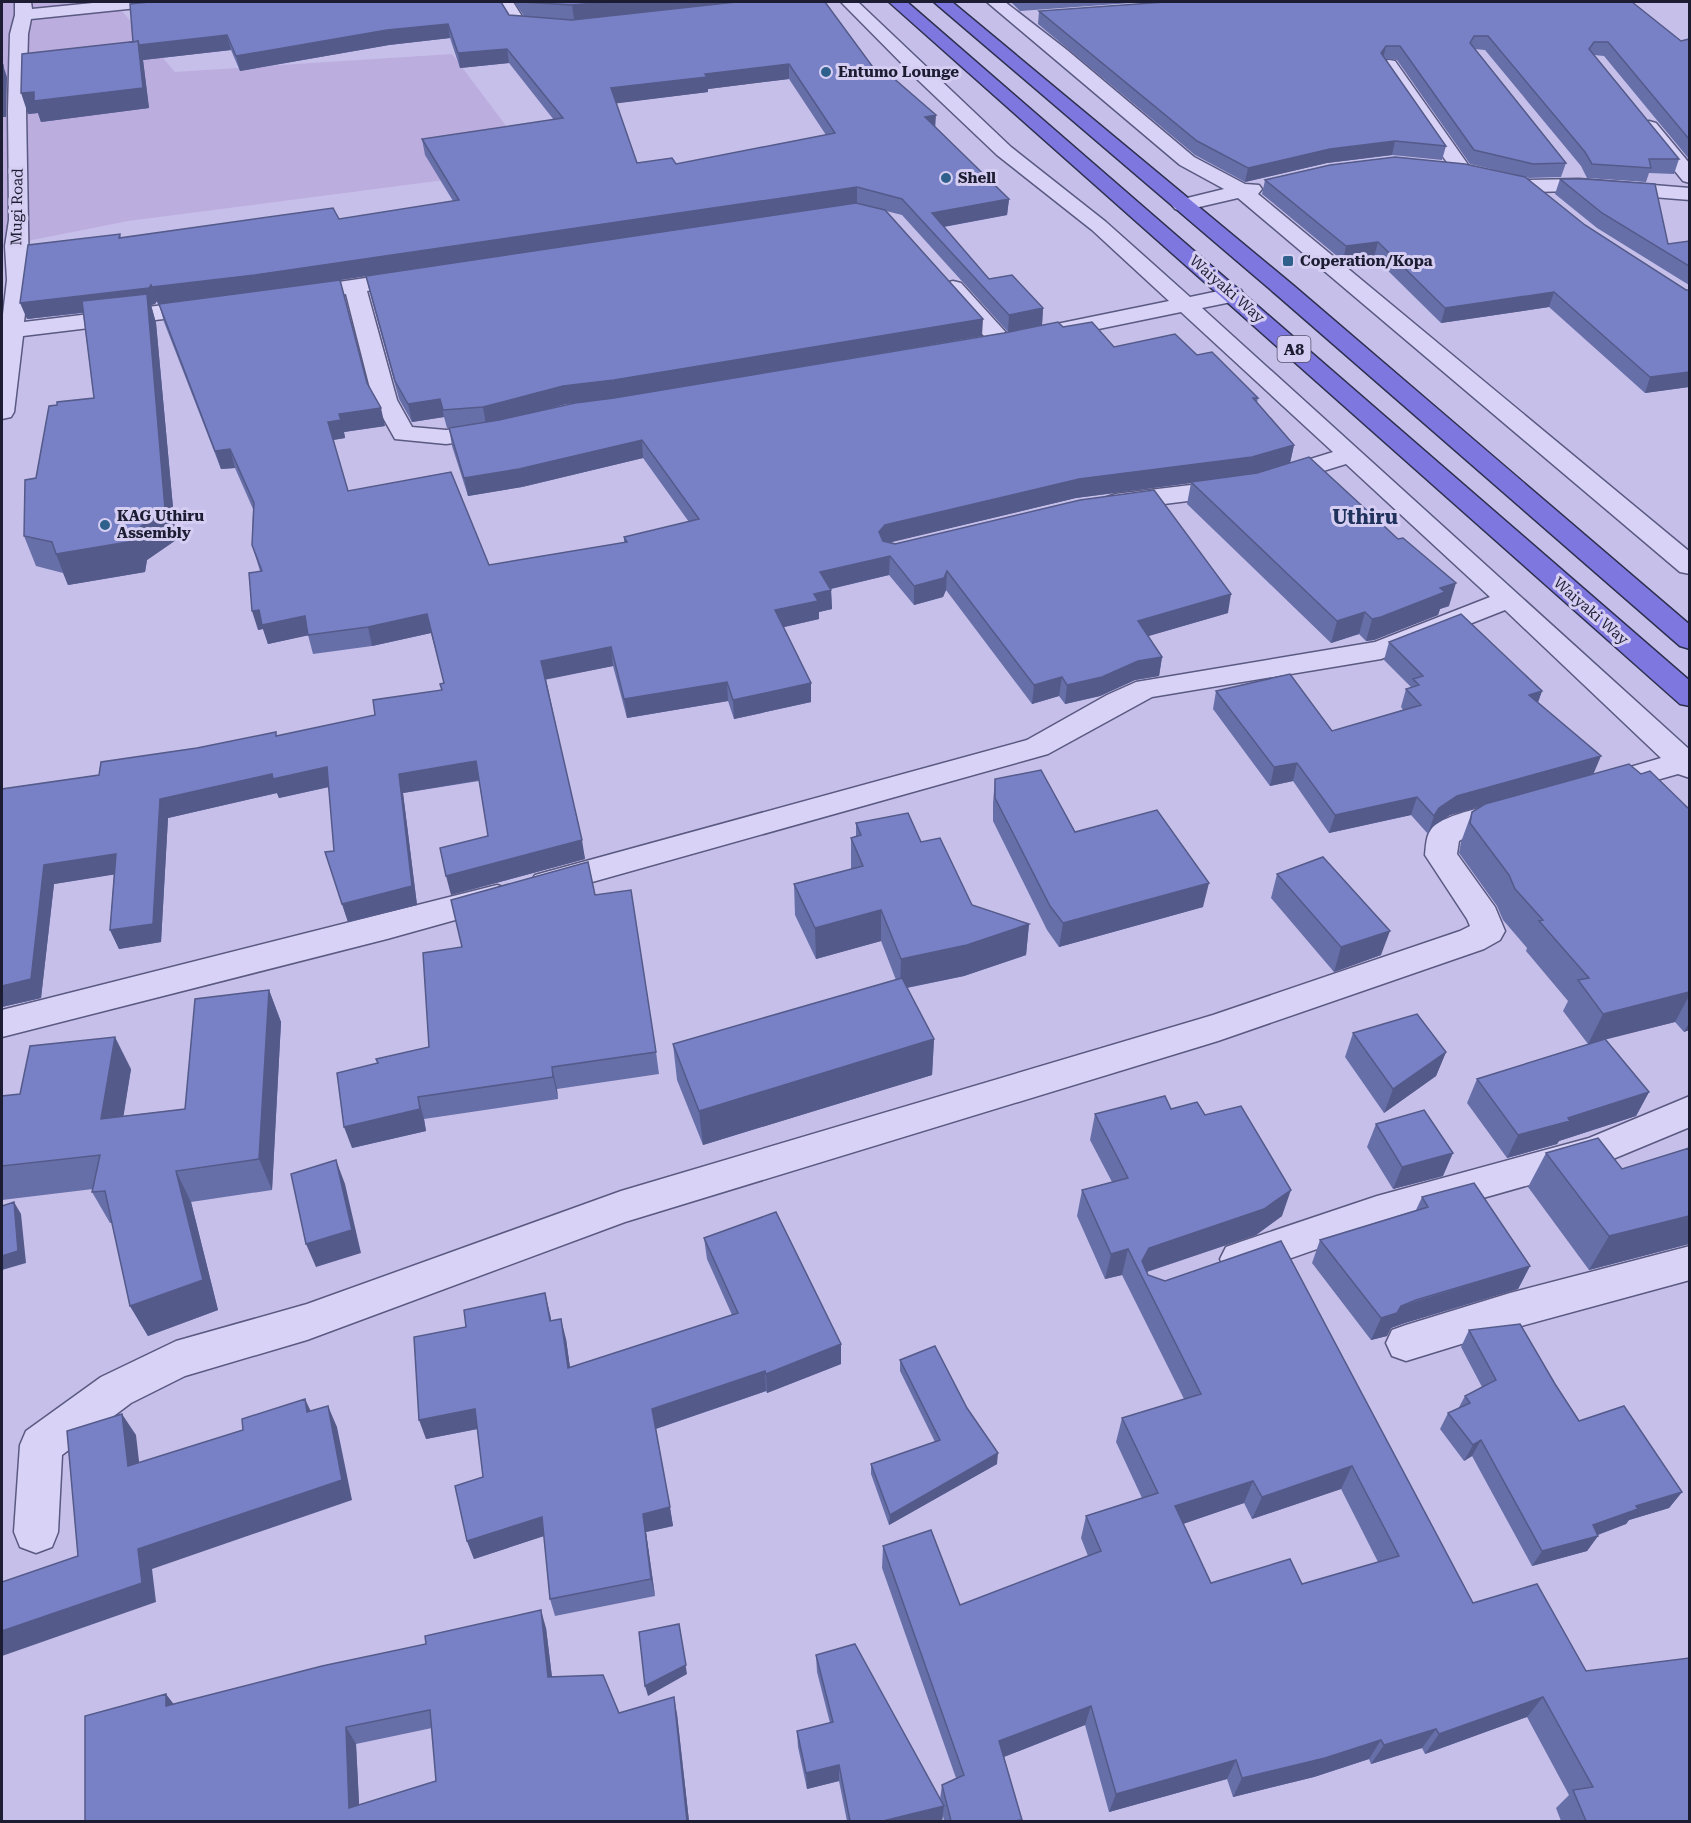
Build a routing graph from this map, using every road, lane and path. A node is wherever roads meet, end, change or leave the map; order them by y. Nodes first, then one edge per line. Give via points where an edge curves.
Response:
1 (147, 2) edge
2 (505, 2) edge
3 (849, 2) edge
4 (897, 2) edge
5 (942, 2) edge
6 (995, 2) edge
7 (23, 8) edge
8 (1038, 16) edge
9 (1017, 18) junction
10 (574, 27) edge
11 (1389, 65) edge
12 (9, 111) edge
13 (1639, 114) edge
14 (1438, 168) edge
15 (1462, 170) junction
16 (1689, 177) edge
17 (1274, 184) edge
18 (1530, 186) junction
19 (1242, 192) junction
20 (1689, 194) edge
21 (1182, 205) junction
22 (1555, 206) edge
23 (940, 273) edge
24 (436, 274) edge
25 (355, 286) junction
26 (1233, 295) junction
27 (272, 299) edge
28 (1184, 303) junction
29 (225, 305) edge
30 (13, 330) junction
31 (2, 412) edge
32 (521, 425) edge
33 (1350, 455) junction
34 (1088, 507) edge
35 (1689, 538) edge
36 (1662, 543) junction
37 (1689, 566) edge
38 (1509, 599) junction
39 (1689, 640) edge
40 (1689, 697) edge
41 (1686, 765) edge
42 (2, 1024) edge
43 (1689, 1111) edge
44 (1689, 1263) edge
45 (1210, 1269) edge
46 (1407, 1343) dead end
47 (36, 1532) dead end

1 - 7 street
2 - 10 street via 517,23
3 - 28 street via 1004,152 1099,226
4 - 26 highway, Waiyaki Way / A8
5 - 21 highway, Waiyaki Way / A8
6 - 9 street
7 - 12 street, Mugi Road
8 - 9 street
9 - 19 street via 1187,161
11 - 15 street
12 - 30 street, Mugi Road via 19,220
13 - 16 street
14 - 15 street
15 - 18 street
17 - 19 street
18 - 20 street via 1575,178
18 - 22 street
19 - 21 street
19 - 36 street
21 - 39 highway, Waiyaki Way / A8
23 - 28 street via 991,344
24 - 25 street
25 - 27 street
25 - 32 street via 385,400 404,434 487,434
26 - 28 street
26 - 40 highway, Waiyaki Way / A8
28 - 33 street
29 - 30 street
30 - 31 street, Mugi Road
33 - 34 street via 1251,485
33 - 38 street
35 - 36 street
36 - 37 street
38 - 41 street
38 - 42 street via 1381,650 1146,689 1122,698 1064,735 1005,756 387,927
41 - 47 street via 1462,825 1444,835 1441,855 1483,916 1488,931 1472,940 1218,1027 621,1207 307,1323 176,1360 116,1390 41,1445
43 - 45 street via 1596,1151 1377,1212
44 - 46 street

